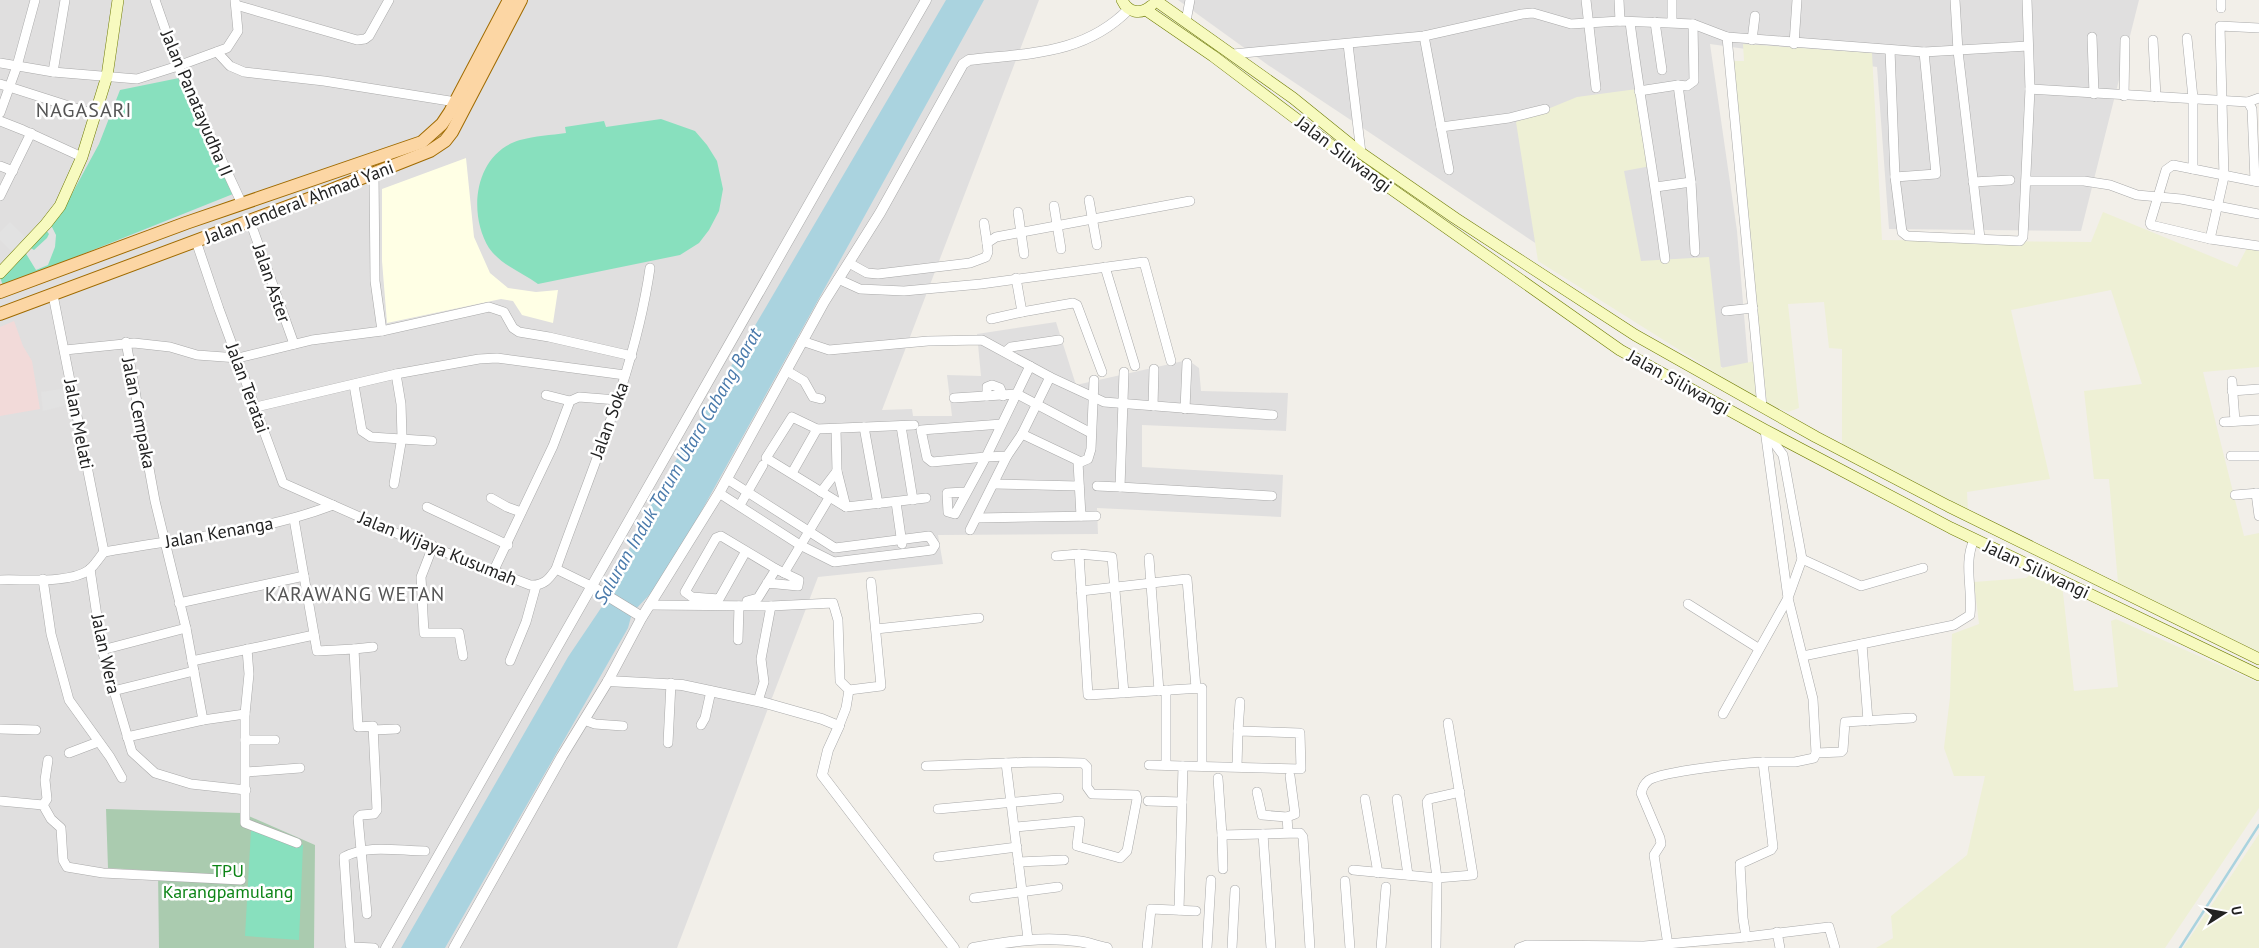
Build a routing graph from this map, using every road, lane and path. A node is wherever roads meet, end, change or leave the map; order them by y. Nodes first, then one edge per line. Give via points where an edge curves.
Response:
1 (35, 0) edge
2 (65, 0) edge
3 (118, 0) edge
4 (155, 0) edge
5 (389, 0) edge
6 (509, 0) edge
7 (521, 0) edge
8 (926, 0) edge
9 (1155, 0) edge
10 (1190, 0) edge
11 (1586, 0) edge
12 (1619, 0) edge
13 (1672, 0) edge
14 (1798, 0) edge
15 (1955, 0) edge
16 (2027, 0) edge
17 (236, 3) edge
18 (1126, 5) edge
19 (1146, 10) junction
20 (1755, 16) dead end
21 (1186, 21) junction
22 (1620, 21) junction
23 (1630, 22) junction
24 (1655, 22) junction
25 (1672, 22) junction
26 (1588, 23) junction
27 (1693, 24) junction
28 (2259, 28) edge
29 (1424, 36) junction
30 (1727, 37) junction
31 (2092, 38) dead end
32 (2187, 38) dead end
33 (1752, 40) junction
34 (2125, 40) dead end
35 (2153, 40) dead end
36 (1348, 44) junction
37 (1794, 44) junction
38 (2028, 46) junction
39 (1890, 50) junction
40 (1958, 51) junction
41 (217, 52) junction
42 (1924, 52) junction
43 (1233, 54) junction
44 (0, 63) edge
45 (17, 66) junction
46 (178, 66) junction
47 (1662, 70) dead end
48 (53, 72) junction
49 (108, 76) junction
50 (0, 84) edge
51 (1678, 85) junction
52 (11, 86) junction
53 (1596, 88) dead end
54 (2030, 89) junction
55 (1639, 91) junction
56 (2094, 94) junction
57 (2124, 96) junction
58 (2156, 97) junction
59 (2193, 98) junction
60 (2259, 98) edge
61 (2221, 100) junction
62 (456, 102) junction
63 (2248, 102) junction
64 (1545, 109) dead end
65 (0, 113) edge
66 (97, 115) junction
67 (0, 122) edge
68 (1441, 127) junction
69 (31, 133) junction
70 (1361, 153) junction
71 (82, 158) junction
72 (0, 166) edge
73 (1449, 170) dead end
74 (2192, 170) junction
75 (14, 171) junction
76 (374, 173) junction
77 (1895, 177) junction
78 (2224, 177) junction
79 (2010, 180) dead end
80 (307, 181) junction
81 (2026, 181) junction
82 (2257, 181) edge
83 (1692, 182) junction
84 (1973, 182) junction
85 (1656, 187) junction
86 (0, 196) edge
87 (2158, 196) junction
88 (312, 198) junction
89 (1089, 200) dead end
90 (1190, 201) dead end
91 (242, 204) junction
92 (1054, 206) dead end
93 (2218, 208) junction
94 (1018, 212) dead end
95 (2259, 214) edge
96 (1093, 220) junction
97 (250, 221) junction
98 (984, 223) dead end
99 (1057, 226) junction
100 (1021, 232) junction
101 (1980, 238) junction
102 (2210, 239) junction
103 (196, 241) junction
104 (987, 243) junction
105 (1097, 245) dead end
106 (2259, 246) edge
107 (1061, 249) dead end
108 (1695, 252) dead end
109 (1024, 254) dead end
110 (1665, 260) dead end
111 (849, 263) junction
112 (1105, 267) junction
113 (650, 268) dead end
114 (0, 272) edge
115 (1016, 278) junction
116 (838, 279) junction
117 (0, 292) edge
118 (53, 295) junction
119 (1753, 308) junction
120 (1726, 311) dead end
121 (1022, 312) junction
122 (0, 314) edge
123 (991, 319) dead end
124 (382, 332) junction
125 (1059, 340) dead end
126 (802, 341) junction
127 (126, 342) junction
128 (294, 344) junction
129 (65, 350) junction
130 (1004, 352) junction
131 (632, 356) junction
132 (238, 358) junction
133 (1171, 360) dead end
134 (1187, 363) dead end
135 (1030, 366) junction
136 (1135, 366) dead end
137 (1154, 369) dead end
138 (786, 371) junction
139 (1102, 372) dead end
140 (1124, 372) dead end
141 (396, 374) junction
142 (625, 375) junction
143 (1050, 377) junction
144 (1094, 380) dead end
145 (2232, 381) dead end
146 (354, 385) junction
147 (2259, 388) edge
148 (2232, 391) junction
149 (1017, 394) junction
150 (546, 395) dead end
151 (954, 398) dead end
152 (1093, 398) junction
153 (821, 399) dead end
154 (617, 400) junction
155 (570, 401) junction
156 (1123, 403) junction
157 (1037, 405) junction
158 (1153, 406) junction
159 (256, 407) junction
160 (1762, 407) junction
161 (1185, 409) junction
162 (1273, 414) dead end
163 (2259, 420) edge
164 (2235, 421) junction
165 (2224, 422) dead end
166 (1002, 424) junction
167 (914, 425) dead end
168 (901, 426) junction
169 (864, 427) junction
170 (816, 429) junction
171 (836, 429) junction
172 (1765, 430) junction
173 (1092, 433) junction
174 (1022, 434) junction
175 (402, 437) junction
176 (432, 441) dead end
177 (1007, 456) junction
178 (2231, 456) dead end
179 (2259, 456) edge
180 (986, 457) junction
181 (1078, 462) junction
182 (763, 464) dead end
183 (837, 471) junction
184 (792, 473) junction
185 (727, 479) junction
186 (394, 484) dead end
187 (994, 484) junction
188 (1079, 486) junction
189 (1097, 486) dead end
190 (1120, 487) junction
191 (746, 492) junction
192 (965, 492) dead end
193 (719, 493) junction
194 (2257, 493) edge
195 (825, 495) junction
196 (2235, 495) dead end
197 (1272, 496) dead end
198 (491, 498) dead end
199 (926, 498) dead end
200 (913, 500) junction
201 (896, 502) junction
202 (878, 504) junction
203 (333, 505) junction
204 (740, 506) junction
205 (427, 507) dead end
206 (846, 507) junction
207 (521, 512) junction
208 (1081, 516) junction
209 (1096, 516) dead end
210 (2259, 516) edge
211 (977, 518) junction
212 (294, 519) junction
213 (809, 530) junction
214 (970, 530) dead end
215 (901, 539) junction
216 (1974, 540) junction
217 (166, 543) junction
218 (508, 545) junction
219 (800, 545) junction
220 (433, 546) junction
221 (746, 551) junction
222 (104, 552) junction
223 (905, 552) junction
224 (1079, 554) junction
225 (1056, 556) dead end
226 (1149, 558) dead end
227 (1802, 559) junction
228 (1924, 568) dead end
229 (90, 569) junction
230 (556, 569) junction
231 (780, 571) junction
232 (493, 572) junction
233 (304, 576) junction
234 (43, 579) junction
235 (0, 580) edge
236 (871, 582) dead end
237 (767, 583) junction
238 (1151, 583) junction
239 (536, 586) junction
240 (593, 587) junction
241 (1115, 587) junction
242 (1082, 591) junction
243 (1788, 598) junction
244 (720, 599) junction
245 (179, 603) junction
246 (1688, 604) dead end
247 (649, 605) junction
248 (739, 606) junction
249 (771, 606) junction
250 (2154, 606) junction
251 (640, 616) junction
252 (979, 618) dead end
253 (2148, 621) junction
254 (186, 628) junction
255 (876, 629) junction
256 (314, 635) junction
257 (738, 640) dead end
258 (1862, 644) junction
259 (373, 647) dead end
260 (1758, 648) junction
261 (247, 649) junction
262 (354, 649) junction
263 (102, 650) junction
264 (463, 656) dead end
265 (1803, 656) junction
266 (2259, 658) edge
267 (192, 660) junction
268 (510, 661) dead end
269 (194, 671) junction
270 (2259, 675) edge
271 (608, 681) junction
272 (671, 683) junction
273 (1196, 688) junction
274 (850, 690) junction
275 (1163, 690) junction
276 (113, 691) junction
277 (711, 691) junction
278 (1124, 693) junction
279 (758, 701) junction
280 (1240, 702) dead end
281 (245, 714) junction
282 (1722, 714) dead end
283 (1912, 718) dead end
284 (203, 720) junction
285 (584, 720) junction
286 (1868, 720) junction
287 (1448, 723) dead end
288 (701, 725) dead end
289 (624, 726) dead end
290 (839, 726) junction
291 (0, 729) edge
292 (396, 729) dead end
293 (36, 730) dead end
294 (374, 730) junction
295 (1238, 731) junction
296 (127, 737) junction
297 (245, 740) junction
298 (275, 740) dead end
299 (98, 742) junction
300 (668, 743) dead end
301 (68, 753) dead end
302 (1816, 753) junction
303 (48, 760) dead end
304 (1763, 762) junction
305 (1006, 763) junction
306 (1149, 765) dead end
307 (1166, 765) junction
308 (926, 766) dead end
309 (1183, 766) junction
310 (1202, 766) junction
311 (1237, 767) junction
312 (300, 768) dead end
313 (246, 772) junction
314 (1290, 776) dead end
315 (122, 778) dead end
316 (1218, 778) dead end
317 (246, 790) junction
318 (1257, 792) dead end
319 (1460, 792) junction
320 (1059, 798) dead end
321 (1365, 799) dead end
322 (1398, 799) dead end
323 (0, 801) edge
324 (1148, 801) dead end
325 (1011, 802) junction
326 (1182, 802) junction
327 (43, 805) junction
328 (938, 809) dead end
329 (1287, 817) junction
330 (1015, 827) junction
331 (1288, 832) junction
332 (1222, 834) junction
333 (1263, 834) junction
334 (297, 843) dead end
335 (1017, 847) junction
336 (360, 851) junction
337 (425, 851) dead end
338 (938, 857) dead end
339 (1064, 860) dead end
340 (1018, 862) junction
341 (1223, 869) dead end
342 (1354, 870) dead end
343 (1378, 873) junction
344 (1408, 875) junction
345 (1437, 878) junction
346 (241, 880) dead end
347 (1211, 880) dead end
348 (1346, 881) dead end
349 (1058, 887) dead end
350 (1386, 887) dead end
351 (1235, 890) dead end
352 (1022, 892) junction
353 (974, 898) dead end
354 (1179, 910) junction
355 (1196, 911) dead end
356 (367, 914) dead end
357 (1777, 932) junction
358 (1746, 937) junction
359 (1028, 939) junction
360 (1668, 945) junction
361 (369, 947) edge
362 (457, 947) edge
363 (374, 948) edge
364 (386, 948) edge
365 (954, 948) edge
366 (973, 948) edge
367 (1107, 948) edge
368 (1147, 948) edge
369 (1207, 948) edge
370 (1232, 948) edge
371 (1271, 948) edge
372 (1310, 948) edge
373 (1350, 948) edge
374 (1381, 948) edge
375 (1436, 948) edge
376 (1519, 948) edge
377 (1780, 948) edge
378 (1835, 948) edge

1 - 45 street
2 - 48 street
3 - 49 main road
4 - 46 street, Jalan Panatayudha II
5 - 17 street via 369,36 357,40
6 - 62 main road, Jalan Jenderal Ahmad Yani
7 - 76 main road, Jalan Jenderal Ahmad Yani via 445,141 430,151
8 - 240 street via 669,447
9 - 19 main road
9 - 21 main road, Jalan Siliwangi
10 - 21 street
11 - 26 street
12 - 22 street
13 - 25 street
14 - 37 street
15 - 40 street
16 - 38 street
17 - 41 street via 238,31 227,48
18 - 19 main road via 1136,12
18 - 111 street via 1113,23 1061,49 968,60 963,64
19 - 172 main road, Jalan Siliwangi via 1213,56 1356,164 1620,350
20 - 33 street
21 - 43 main road, Jalan Siliwangi
22 - 23 street
22 - 26 street
23 - 24 street
23 - 55 street
24 - 25 street
24 - 47 street
25 - 27 street
26 - 29 street via 1571,24 1533,13
26 - 53 street
27 - 30 street
27 - 51 street via 1694,81 1687,86
28 - 61 street via 2220,26
29 - 36 street
29 - 68 street
30 - 33 street
30 - 119 street
31 - 56 street
32 - 59 street
33 - 37 street
34 - 57 street
35 - 58 street
36 - 43 street
36 - 70 street
37 - 39 street via 1867,46
38 - 40 street
38 - 54 street
39 - 42 street
39 - 77 street
40 - 42 street
40 - 84 street
41 - 46 street
41 - 62 street via 230,66 244,72
42 - 77 street via 1936,174
43 - 70 main road, Jalan Siliwangi
44 - 45 street
45 - 48 street
45 - 52 street
46 - 49 street via 137,79
46 - 91 street, Jalan Panatayudha II
48 - 49 street
49 - 66 main road
50 - 52 street
51 - 55 street
51 - 83 street
52 - 65 street
52 - 66 street
54 - 56 street
54 - 81 street
55 - 85 street
56 - 57 street
57 - 58 street
58 - 59 street
59 - 61 street
59 - 74 street
60 - 63 street
61 - 63 street
61 - 78 street
62 - 80 main road, Jalan Jenderal Ahmad Yani via 442,124 422,142
63 - 82 street via 2252,109
64 - 68 street via 1509,118
66 - 71 main road
67 - 69 street
68 - 73 street
69 - 71 street
69 - 75 street
70 - 160 main road, Jalan Siliwangi via 1635,335
71 - 114 main road via 60,206
72 - 75 street
74 - 78 street
74 - 87 street via 2170,166
75 - 86 street
76 - 88 main road, Jalan Jenderal Ahmad Yani
76 - 124 street via 375,281
77 - 101 street via 1900,226 1907,236
78 - 82 street
78 - 93 street
79 - 84 street
80 - 88 main road
80 - 91 main road, Jalan Jenderal Ahmad Yani
81 - 87 street via 2084,181 2110,185 2137,195
81 - 101 street via 2023,239
83 - 85 street
83 - 108 street
84 - 101 street
85 - 110 street
87 - 93 street
87 - 102 street via 2149,220 2151,225
88 - 97 main road, Jalan Jenderal Ahmad Yani
89 - 96 street
90 - 96 street
91 - 117 main road, Jalan Jenderal Ahmad Yani
92 - 99 street
93 - 95 street
93 - 102 street
94 - 100 street
96 - 99 street
96 - 105 street
97 - 103 main road, Jalan Jenderal Ahmad Yani
97 - 128 street, Jalan Aster
98 - 104 street
99 - 100 street
99 - 107 street
100 - 104 street via 991,238
100 - 109 street
102 - 106 street
103 - 118 main road, Jalan Jenderal Ahmad Yani
103 - 132 street, Jalan Teratai
104 - 111 street via 986,257 970,263 878,274 867,273
111 - 116 street
112 - 115 street
112 - 133 street via 1145,263
112 - 136 street
113 - 131 street, Jalan Soka
115 - 116 street via 943,289 904,291 860,288
115 - 121 street
116 - 126 street
118 - 122 main road, Jalan Jenderal Ahmad Yani
118 - 129 street, Jalan Melati
119 - 120 street
119 - 160 street
121 - 123 street
121 - 139 street via 1075,303
124 - 128 street
124 - 131 street via 489,307 504,312 519,332
125 - 130 street via 1011,347
126 - 130 street via 829,350 928,340 982,340
126 - 138 street
127 - 129 street, Jalan Cempaka
127 - 132 street via 170,347 197,355
127 - 217 street, Jalan Cempaka via 155,501
128 - 132 street
129 - 222 street, Jalan Melati
130 - 135 street
131 - 142 street, Jalan Soka
132 - 159 street, Jalan Teratai
134 - 161 street
135 - 143 street
135 - 149 street
137 - 158 street
138 - 153 street via 804,381 813,396
138 - 185 street
140 - 156 street
141 - 142 street via 497,358
141 - 146 street
141 - 175 street
142 - 154 street, Jalan Soka
143 - 152 street
143 - 157 street
144 - 152 street
145 - 148 street
146 - 159 street
146 - 175 street via 362,431 371,437
147 - 148 street
148 - 164 street
149 - 151 street via 1003,396 1000,388 992,384 987,387 987,396
149 - 157 street
149 - 166 street
150 - 155 street
152 - 156 street
152 - 173 street
154 - 155 street via 579,397
154 - 230 street, Jalan Soka
155 - 207 street via 553,446
156 - 158 street
156 - 190 street
157 - 173 street
157 - 174 street
158 - 161 street
159 - 203 street, Jalan Teratai via 283,484
160 - 250 main road, Jalan Siliwangi via 1948,506
161 - 162 street
163 - 164 street
164 - 165 street
166 - 180 street
166 - 180 street via 921,430 927,458 932,462
167 - 168 street
168 - 169 street
168 - 200 street
169 - 171 street
169 - 202 street
170 - 171 street
170 - 184 street
170 - 184 street via 792,417 788,419 766,458
171 - 183 street
172 - 216 main road, Jalan Siliwangi
172 - 227 street via 1783,455
172 - 243 street
173 - 181 street via 1090,456 1085,462
174 - 177 street
174 - 181 street
175 - 176 street
175 - 186 street
177 - 180 street
177 - 187 street
178 - 179 street
180 - 192 street via 955,514 948,512 947,493
181 - 188 street
182 - 191 street
183 - 195 street
183 - 206 street
184 - 195 street
185 - 191 street
185 - 193 street
187 - 188 street
187 - 211 street
188 - 208 street
189 - 190 street
190 - 197 street
191 - 204 street
191 - 213 street
193 - 204 street
193 - 247 street
194 - 196 street
194 - 210 street
195 - 206 street
195 - 213 street
198 - 207 street
199 - 200 street
200 - 201 street
201 - 202 street
201 - 215 street
202 - 206 street
203 - 212 street, Jalan Kenanga
203 - 220 street, Jalan Wijaya Kusumah
204 - 219 street
205 - 218 street
207 - 218 street
208 - 209 street
208 - 211 street
211 - 214 street
212 - 217 street, Jalan Kenanga
212 - 233 street
213 - 215 street via 835,548
213 - 219 street
215 - 223 street
215 - 223 street via 929,536 935,542 932,550
216 - 253 main road, Jalan Siliwangi
216 - 258 street via 1968,560 1970,615 1965,620
217 - 222 street, Jalan Kenanga
217 - 245 street, Jalan Cempaka
218 - 232 street
219 - 223 street via 834,562
219 - 231 street
220 - 232 street, Jalan Wijaya Kusumah
220 - 264 street via 420,582 424,633 459,633
221 - 231 street
221 - 244 street
221 - 244 street via 722,536 716,538 685,590 692,597
222 - 229 street
224 - 225 street
224 - 241 street via 1112,557
224 - 242 street
226 - 238 street
227 - 228 street via 1861,586
227 - 243 street
229 - 234 street via 78,575
229 - 263 street, Jalan Wera
230 - 239 street, Jalan Wijaya Kusumah via 548,580
230 - 240 street
231 - 237 street
231 - 237 street via 799,580 798,586
232 - 239 street, Jalan Wijaya Kusumah
233 - 245 street
233 - 256 street
234 - 235 street
234 - 299 street via 51,634 69,700
236 - 255 street
237 - 244 street via 756,601
238 - 241 street
238 - 273 street via 1187,579
238 - 275 street
239 - 268 street
240 - 251 street
240 - 364 street
241 - 242 street
241 - 278 street
242 - 278 street via 1088,695
243 - 260 street
243 - 265 street
245 - 254 street, Jalan Cempaka
246 - 260 street
247 - 248 street
247 - 251 street
248 - 249 street
248 - 257 street
249 - 274 street via 835,605 840,681
249 - 279 street via 761,659 764,682
250 - 253 main road
250 - 266 main road, Jalan Siliwangi
251 - 271 street
252 - 255 street
253 - 270 main road, Jalan Siliwangi
254 - 263 street
254 - 267 street, Jalan Cempaka
255 - 274 street via 881,686
256 - 261 street
256 - 262 street via 317,652
258 - 265 street
258 - 286 street
259 - 262 street
260 - 282 street
261 - 267 street
261 - 281 street via 249,674
262 - 294 street via 358,727 373,726
263 - 276 street, Jalan Wera
265 - 302 street via 1813,699
267 - 269 street, Jalan Cempaka
269 - 276 street
269 - 284 street, Jalan Cempaka
271 - 272 street
271 - 285 street
272 - 277 street
272 - 300 street
273 - 275 street
273 - 310 street via 1202,688
274 - 290 street
275 - 278 street
275 - 307 street
276 - 296 street, Jalan Wera
277 - 279 street
277 - 288 street
279 - 290 street
280 - 295 street
281 - 284 street
281 - 297 street
283 - 286 street
284 - 296 street
285 - 289 street
285 - 362 street
286 - 302 street via 1845,722 1845,746 1841,752
287 - 319 street
290 - 365 street via 828,750 822,775
291 - 293 street
292 - 294 street
294 - 336 street via 377,810 374,814 358,816
295 - 311 street
295 - 311 street via 1300,733 1301,769
296 - 317 street, Jalan Wera via 132,752 155,773 191,784
297 - 298 street
297 - 313 street
299 - 301 street
299 - 315 street
302 - 304 street via 1814,758 1795,762
303 - 327 street
304 - 358 street via 1773,847 1740,864
304 - 360 street via 1663,776 1651,779 1643,786 1642,793 1661,844 1654,855
305 - 308 street
305 - 325 street
305 - 330 street via 1083,763 1087,767 1087,787 1092,794 1136,794 1137,799 1127,851 1120,858 1077,846 1080,821
306 - 307 street
307 - 309 street
309 - 310 street
309 - 326 street
310 - 311 street
312 - 313 street
313 - 317 street
314 - 329 street via 1295,814
316 - 332 street
317 - 334 street via 245,823
318 - 329 street via 1262,815
319 - 345 street via 1428,801
319 - 345 street via 1474,873
320 - 325 street
321 - 343 street
322 - 344 street
323 - 327 street
324 - 326 street
325 - 328 street
325 - 330 street
326 - 354 street
327 - 346 street via 61,828 63,860 67,867
329 - 331 street
330 - 335 street
331 - 333 street
331 - 372 street via 1300,833 1303,837
332 - 333 street
332 - 341 street
333 - 371 street
335 - 338 street
335 - 340 street
336 - 337 street
336 - 356 street
336 - 361 street via 343,858 349,940 353,947
339 - 340 street
340 - 352 street
342 - 343 street
343 - 344 street
344 - 345 street
345 - 375 street
347 - 369 street
348 - 373 street
349 - 352 street
350 - 374 street
351 - 370 street
352 - 353 street
352 - 359 street
354 - 355 street
354 - 368 street via 1151,909
357 - 358 street
357 - 377 street
357 - 378 street via 1829,927
358 - 360 street
359 - 366 street
359 - 367 street via 1079,941
360 - 376 street via 1527,945
361 - 363 street

